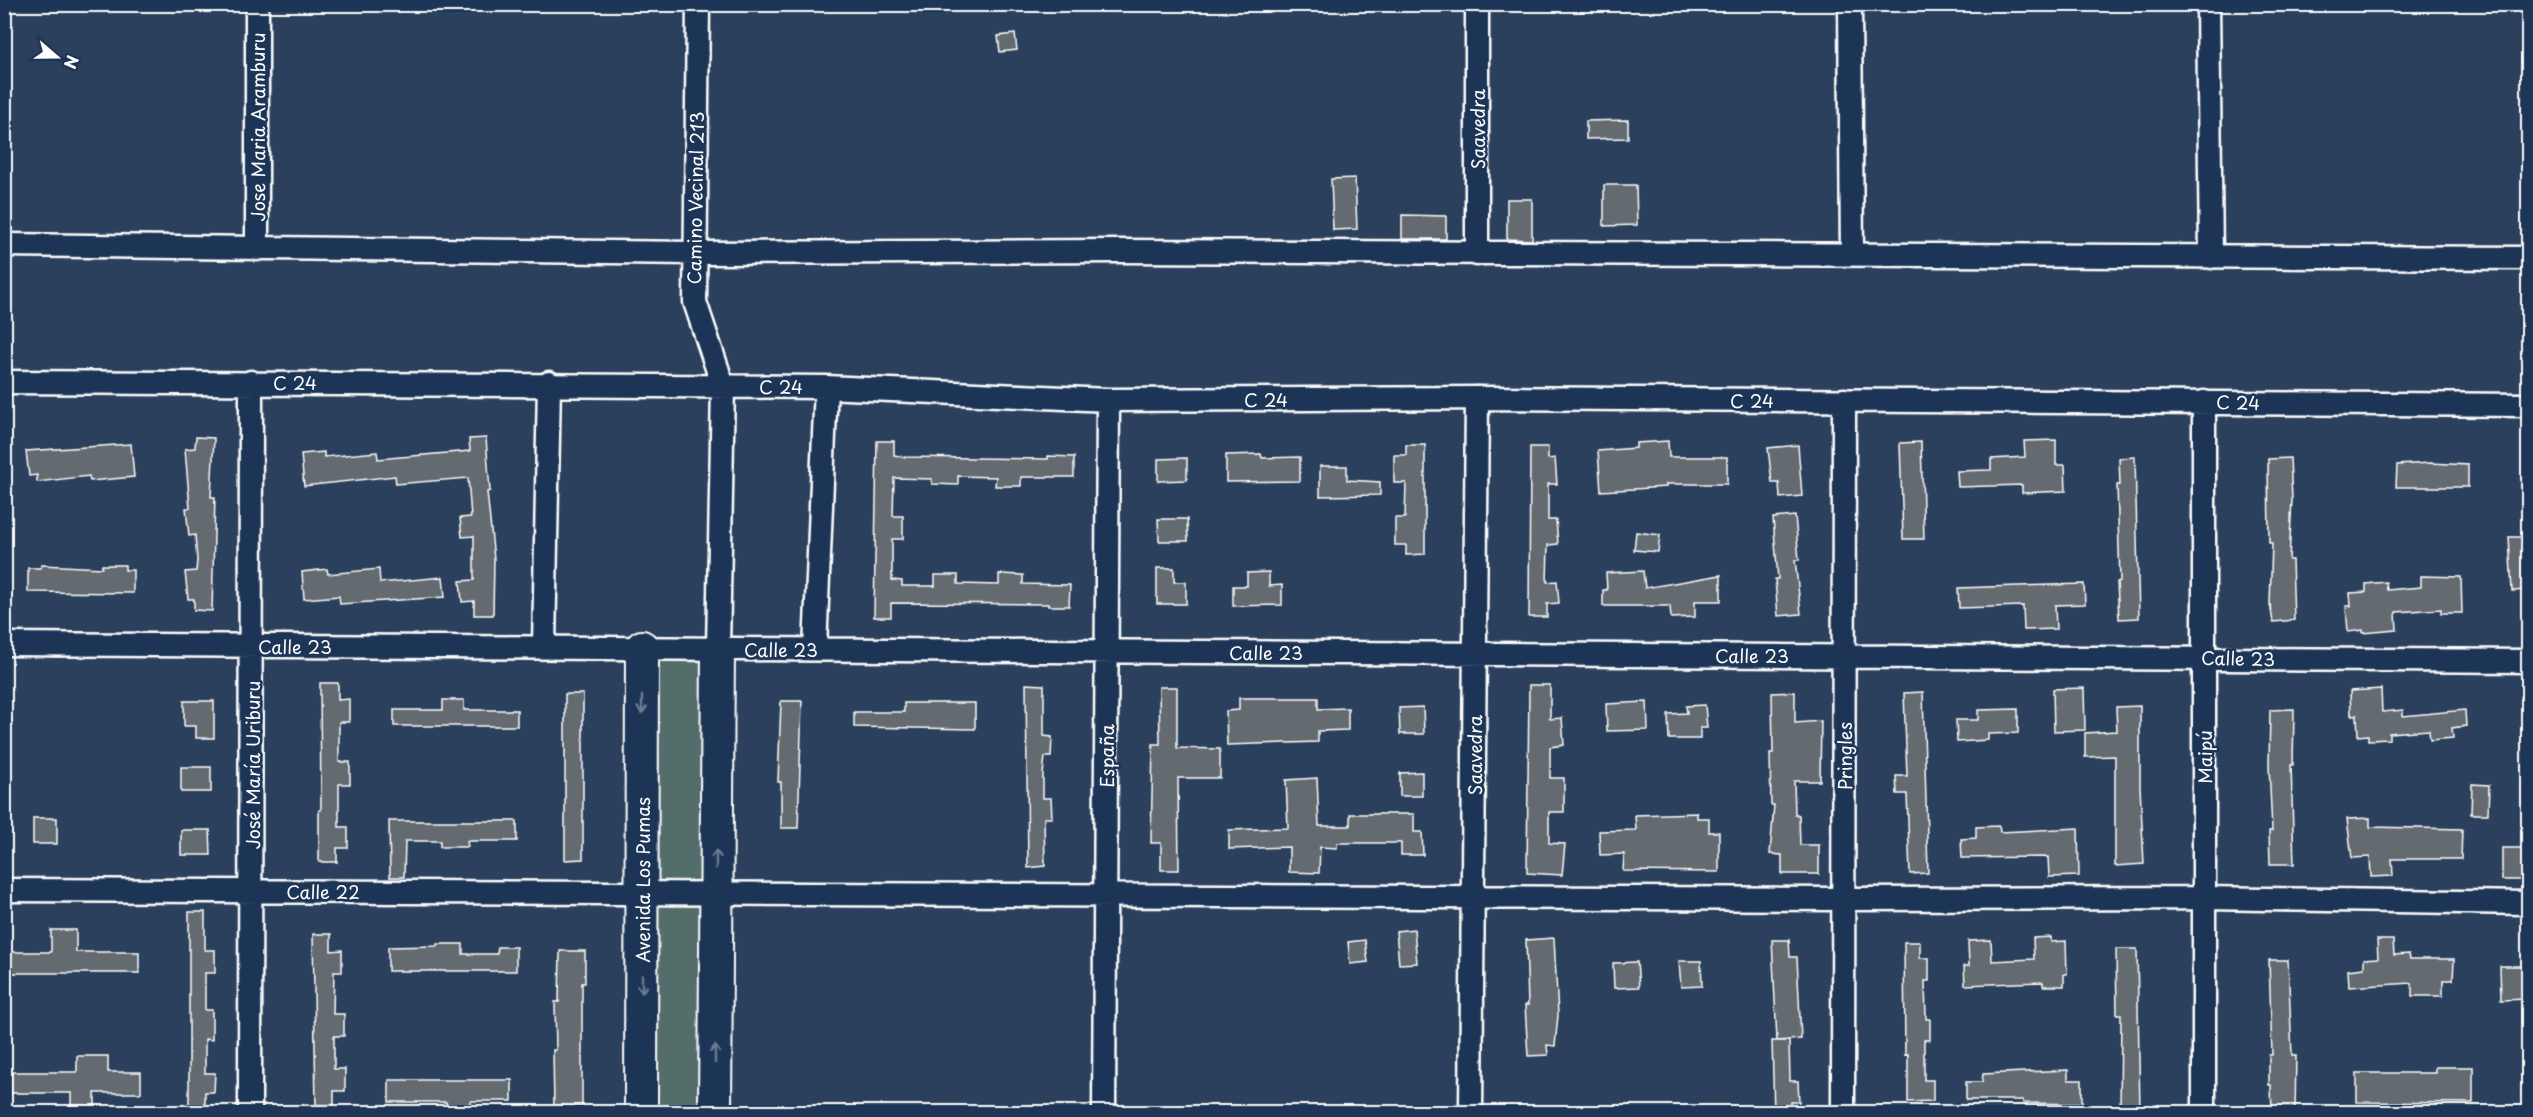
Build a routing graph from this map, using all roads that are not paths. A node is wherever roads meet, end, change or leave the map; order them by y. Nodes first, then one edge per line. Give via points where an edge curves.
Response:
1 (257, 4) edge
2 (698, 4) edge
3 (1477, 4) edge
4 (1850, 4) edge
5 (2208, 4) edge
6 (4, 245) edge
7 (257, 249) junction
8 (694, 253) junction
9 (1477, 254) junction
10 (1852, 254) junction
11 (2211, 257) junction
12 (2529, 258) edge
13 (4, 382) edge
14 (251, 382) junction
15 (549, 383) junction
16 (723, 386) junction
17 (826, 387) junction
18 (1477, 398) junction
19 (1108, 400) junction
20 (1844, 400) junction
21 (2204, 402) junction
22 (2529, 405) edge
23 (4, 644) edge
24 (252, 646) junction
25 (544, 647) junction
26 (642, 647) junction
27 (718, 649) junction
28 (815, 649) junction
29 (1107, 651) junction
30 (1475, 653) junction
31 (1844, 656) junction
32 (2204, 658) junction
33 (2529, 661) edge
34 (4, 890) edge
35 (251, 891) junction
36 (716, 892) junction
37 (642, 893) junction
38 (1105, 895) junction
39 (1473, 896) junction
40 (2205, 898) junction
41 (1844, 899) junction
42 (2529, 903) edge
43 (250, 1113) edge
44 (641, 1113) edge
45 (715, 1113) edge
46 (1104, 1113) edge
47 (1471, 1113) edge
48 (1843, 1113) edge
49 (2204, 1113) edge

1 - 7 street, Jose Maria Aramburu
2 - 8 street, Camino Vecinal 213
3 - 9 street, Saavedra
4 - 10 street
5 - 11 street
6 - 7 street
7 - 8 street
8 - 9 street
8 - 16 street, Camino Vecinal 213 via 695,302
9 - 10 street
10 - 11 street
11 - 12 street
13 - 14 street, C 24
14 - 15 street, C 24
14 - 24 street, José María Uriburu
15 - 16 street, C 24
15 - 25 street
16 - 17 street, C 24
16 - 27 street, Camino Vecinal 213
17 - 19 street, C 24
17 - 28 street
18 - 19 street, C 24
18 - 20 street, C 24
18 - 30 street, Saavedra
19 - 29 street, España
20 - 21 street, C 24
20 - 31 street, Pringles
21 - 22 street, C 24
21 - 32 street, Maipú
23 - 24 street, Calle 23
24 - 25 street, Calle 23
24 - 35 street, José María Uriburu
25 - 26 street, Calle 23
26 - 27 street, Calle 23
26 -> 37 main road, Avenida Los Pumas
27 - 28 street, Calle 23
36 -> 27 main road
28 - 29 street, Calle 23
29 - 30 street, Calle 23
29 - 38 street, España
30 - 31 street, Calle 23
30 - 39 street, Saavedra
31 - 32 street, Calle 23
31 - 41 street, Pringles
32 - 33 street, Calle 23
32 - 40 street, Maipú
34 - 35 street, Calle 22
35 - 37 street, Calle 22
35 - 43 street, José María Uriburu
36 - 37 street, Calle 22
36 - 38 street, Calle 22
45 -> 36 main road
37 -> 44 main road, Avenida Los Pumas
38 - 39 street, Calle 22
38 - 46 street, España
39 - 41 street, Calle 22
39 - 47 street, Saavedra
40 - 41 street, Calle 22
40 - 42 street, Calle 22
40 - 49 street, Maipú
41 - 48 street, Pringles

